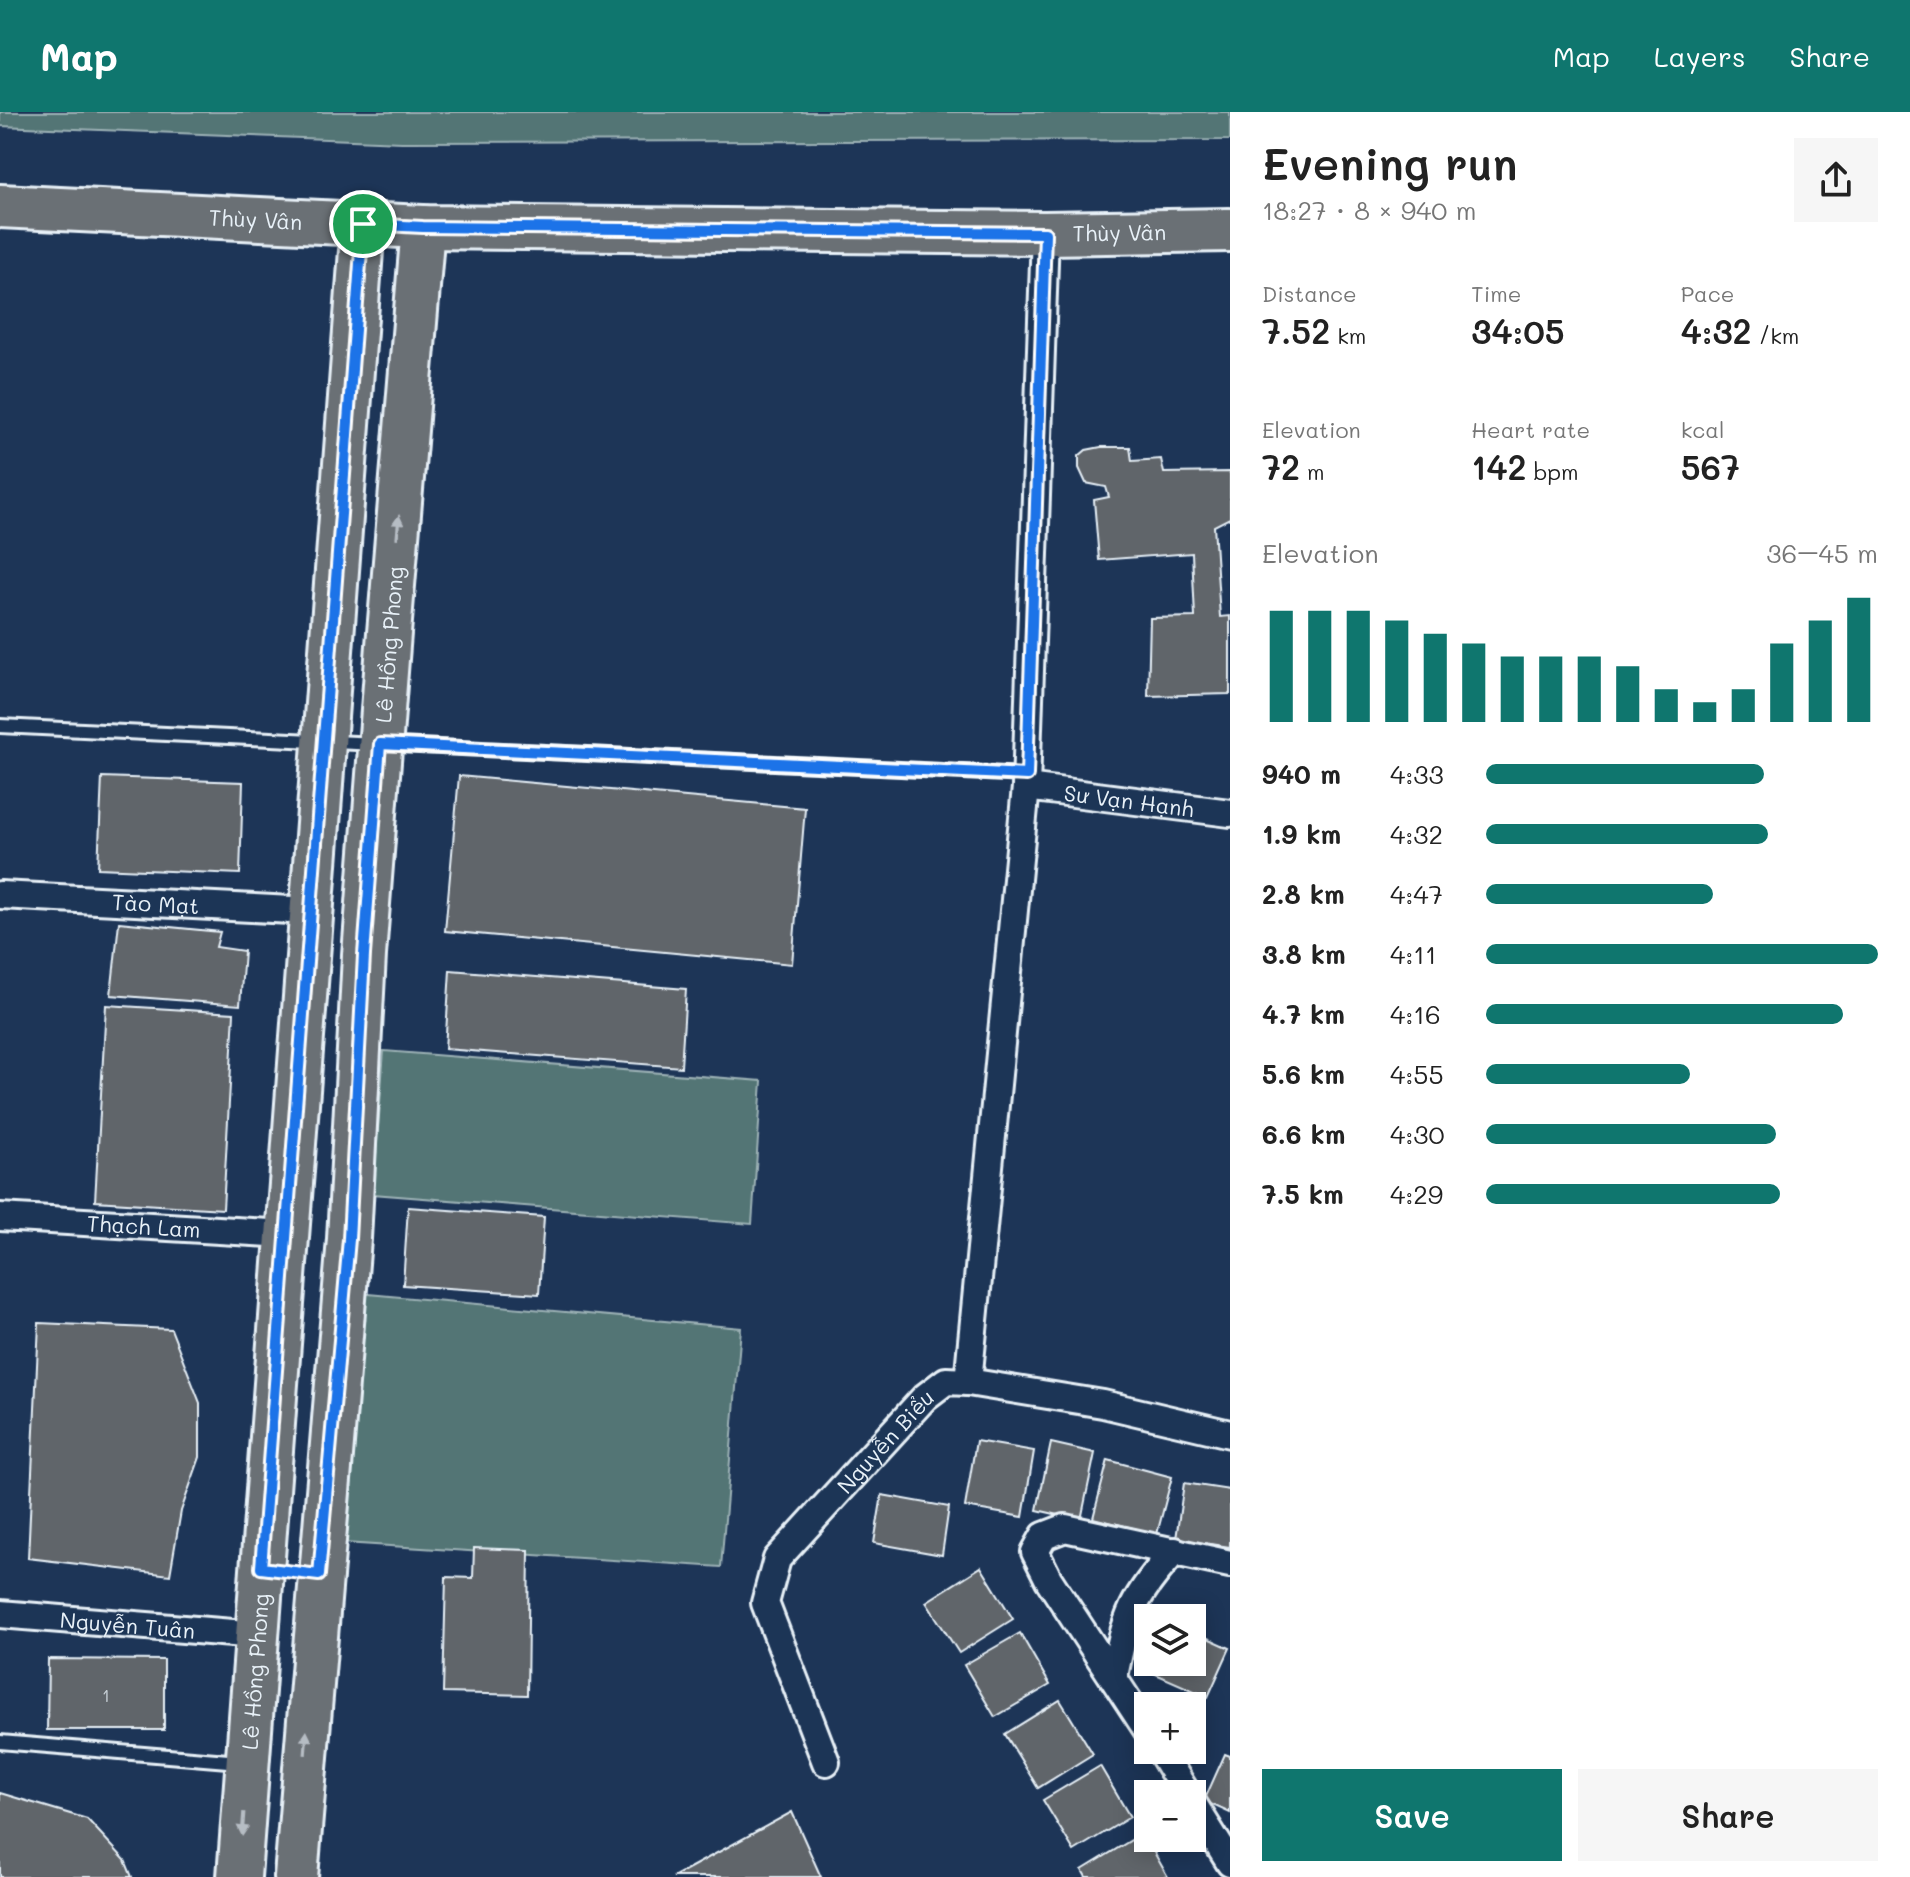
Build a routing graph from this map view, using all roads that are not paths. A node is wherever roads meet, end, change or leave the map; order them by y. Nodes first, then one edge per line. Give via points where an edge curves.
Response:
1 (0, 206) edge
2 (363, 224) junction
3 (423, 227) junction
4 (1230, 230) edge
5 (1045, 233) junction
6 (332, 630) junction
7 (389, 633) junction
8 (0, 726) edge
9 (324, 741) junction
10 (380, 744) junction
11 (1026, 781) junction
12 (1230, 813) edge
13 (0, 895) edge
14 (310, 930) junction
15 (364, 955) junction
16 (0, 1217) edge
17 (287, 1234) junction
18 (349, 1239) junction
19 (968, 1382) junction
20 (1230, 1434) edge
21 (1175, 1551) junction
22 (1230, 1564) edge
23 (261, 1568) junction
24 (319, 1575) junction
25 (0, 1614) edge
26 (257, 1635) junction
27 (1114, 1677) junction
28 (1134, 1709) edge
29 (0, 1742) edge
30 (247, 1762) junction
31 (826, 1762) dead end
32 (1206, 1824) edge
33 (1230, 1863) edge
34 (239, 1877) edge
35 (296, 1877) edge

1 - 2 main road, Thùy Vân
2 - 3 main road, Thùy Vân
2 - 6 main road, Lê Hồng Phong
3 - 5 main road, Thùy Vân
7 -> 3 main road, Lê Hồng Phong
4 - 5 main road, Thùy Vân
5 - 11 street
6 - 7 main road
6 - 9 main road, Lê Hồng Phong
7 - 10 main road, Lê Hồng Phong
8 - 9 lane
9 - 10 lane
9 - 14 main road, Lê Hồng Phong
10 - 11 lane
10 - 15 main road, Lê Hồng Phong
11 - 12 street, Sư Vạn Hạnh
11 - 19 street
13 - 14 street, Tào Mạt
14 - 15 main road
14 - 17 main road, Lê Hồng Phong
15 - 18 main road, Lê Hồng Phong
16 - 17 street, Thạch Lam
17 - 18 main road
17 - 23 main road, Lê Hồng Phong
18 - 24 main road, Lê Hồng Phong
19 - 20 street, Nguyễn Biểu via 1103,1404
19 - 31 street, Nguyễn Biểu via 946,1381 925,1397 777,1559 765,1603
21 - 22 street
21 - 27 street via 1144,1585 1128,1614
21 - 27 street via 1065,1528 1044,1536 1035,1552
23 - 24 main road
23 - 26 main road, Lê Hồng Phong
35 -> 24 main road, Lê Hồng Phong
25 - 26 street, Nguyễn Tuân
26 - 30 main road, Lê Hồng Phong
27 - 28 street
29 - 30 lane
30 -> 34 main road, Lê Hồng Phong
32 - 33 street

